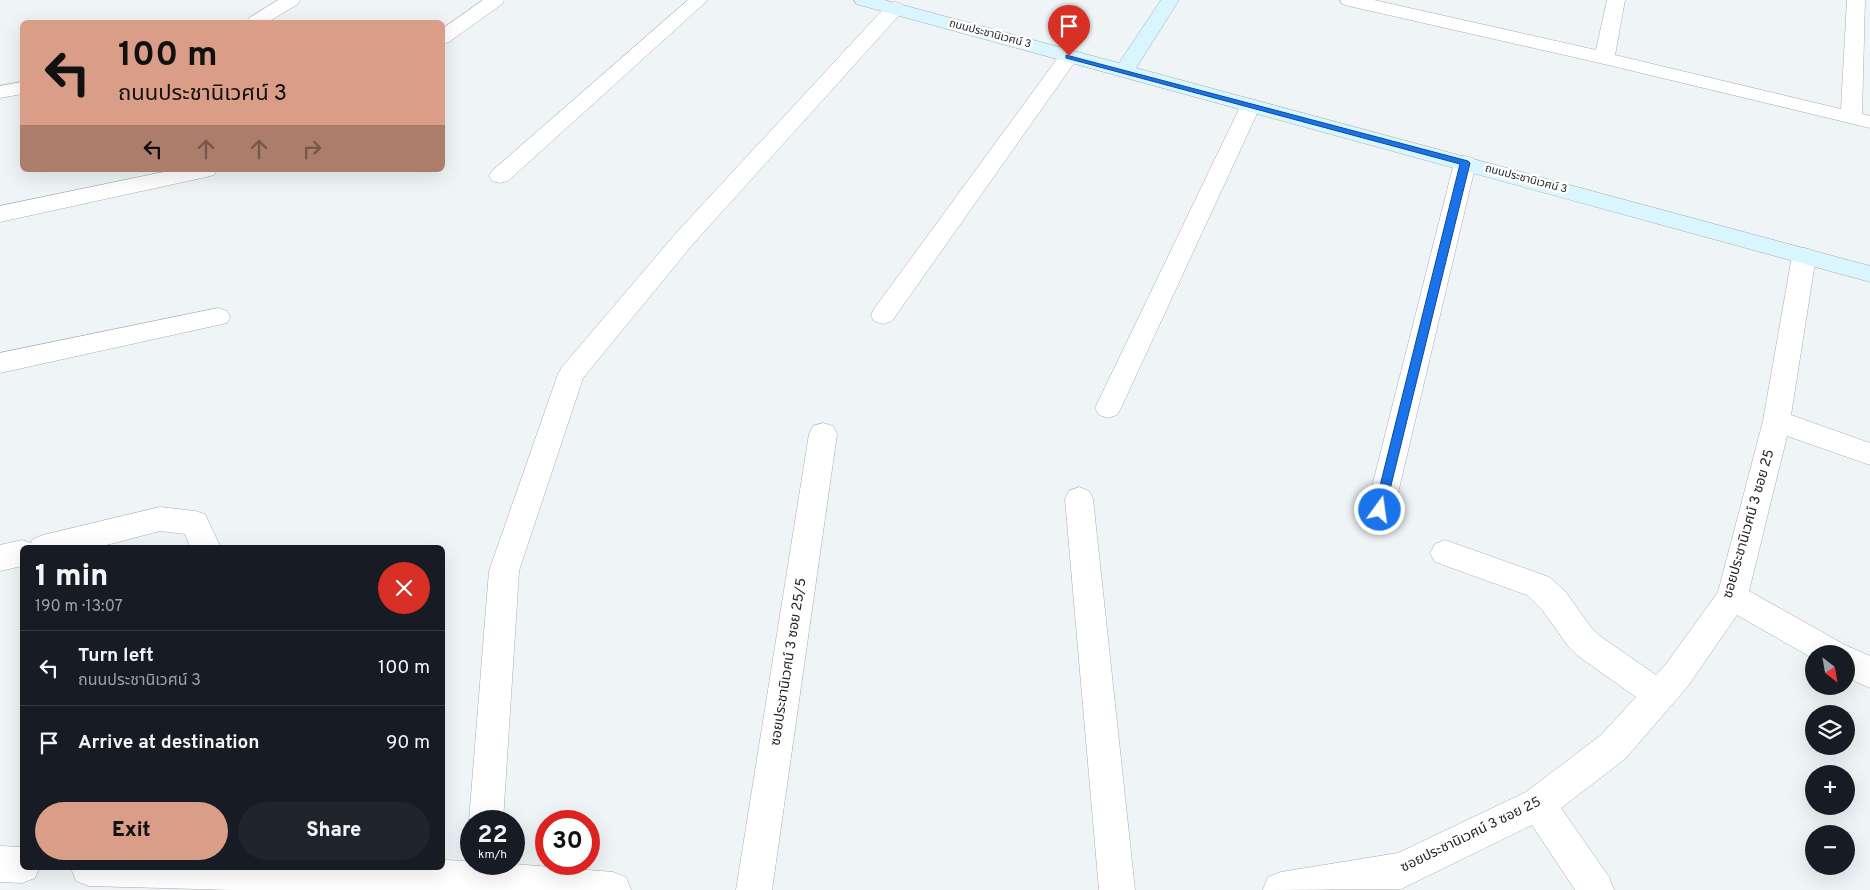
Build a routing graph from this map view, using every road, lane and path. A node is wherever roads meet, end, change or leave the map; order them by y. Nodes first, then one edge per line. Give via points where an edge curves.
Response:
1 (291, 0) edge
2 (495, 0) edge
3 (699, 0) edge
4 (863, 0) edge
5 (1170, 0) edge
6 (1349, 0) edge
7 (1616, 0) edge
8 (1856, 0) edge
9 (1406, 6) edge
10 (895, 8) junction
11 (259, 20) edge
12 (445, 36) edge
13 (1069, 56) junction
14 (1604, 58) junction
15 (1124, 70) junction
16 (20, 88) edge
17 (0, 92) edge
18 (1252, 105) junction
19 (1851, 117) junction
20 (1870, 122) edge
21 (1465, 163) junction
22 (197, 172) edge
23 (500, 176) dead end
24 (0, 214) edge
25 (1804, 256) junction
26 (1870, 274) edge
27 (883, 315) dead end
28 (218, 317) dead end
29 (0, 363) edge
30 (1108, 408) dead end
31 (1777, 420) junction
32 (823, 434) dead end
33 (1870, 454) edge
34 (1079, 499) dead end
35 (1380, 510) dead end
36 (55, 545) edge
37 (205, 545) edge
38 (20, 553) edge
39 (1445, 553) dead end
40 (0, 558) edge
41 (1732, 597) junction
42 (1819, 645) edge
43 (1855, 665) edge
44 (1870, 673) edge
45 (1659, 696) junction
46 (1538, 804) junction
47 (487, 810) edge
48 (0, 864) edge
49 (20, 865) edge
50 (168, 870) edge
51 (482, 878) edge
52 (613, 890) edge
53 (754, 890) edge
54 (1117, 890) edge
55 (1281, 890) edge
56 (1596, 890) edge

1 - 11 street
2 - 12 street
3 - 23 street
4 - 10 street, ถนนประชานิเวศน์ 3
5 - 15 street
6 - 9 street
7 - 14 street
8 - 19 street
9 - 14 street
10 - 13 street, ถนนประชานิเวศน์ 3
10 - 47 street via 685,238 571,374 504,571
13 - 15 street, ถนนประชานิเวศน์ 3
13 - 27 street
14 - 19 street
15 - 18 street, ถนนประชานิเวศน์ 3
16 - 17 street
18 - 21 street, ถนนประชานิเวศน์ 3
18 - 30 street
19 - 20 street
21 - 25 street, ถนนประชานิเวศน์ 3
21 - 35 street
22 - 24 street
25 - 26 street, ถนนประชานิเวศน์ 3
25 - 31 street, ซอยประชานิเวศน์ 3 ซอย 25
28 - 29 street
31 - 33 street
31 - 41 street, ซอยประชานิเวศน์ 3 ซอย 25
32 - 53 street, ซอยประชานิเวศน์ 3 ซอย 25/5
34 - 54 street
36 - 37 street via 160,519 196,523
38 - 40 street
39 - 45 street via 1538,586 1589,646
41 - 42 street
41 - 45 street, ซอยประชานิเวศน์ 3 ซอย 25
43 - 44 street
45 - 46 street, ซอยประชานิเวศน์ 3 ซอย 25 via 1613,747
46 - 55 street, ซอยประชานิเวศน์ 3 ซอย 25 via 1401,871
46 - 56 street
48 - 49 street
50 - 51 street
51 - 52 street

